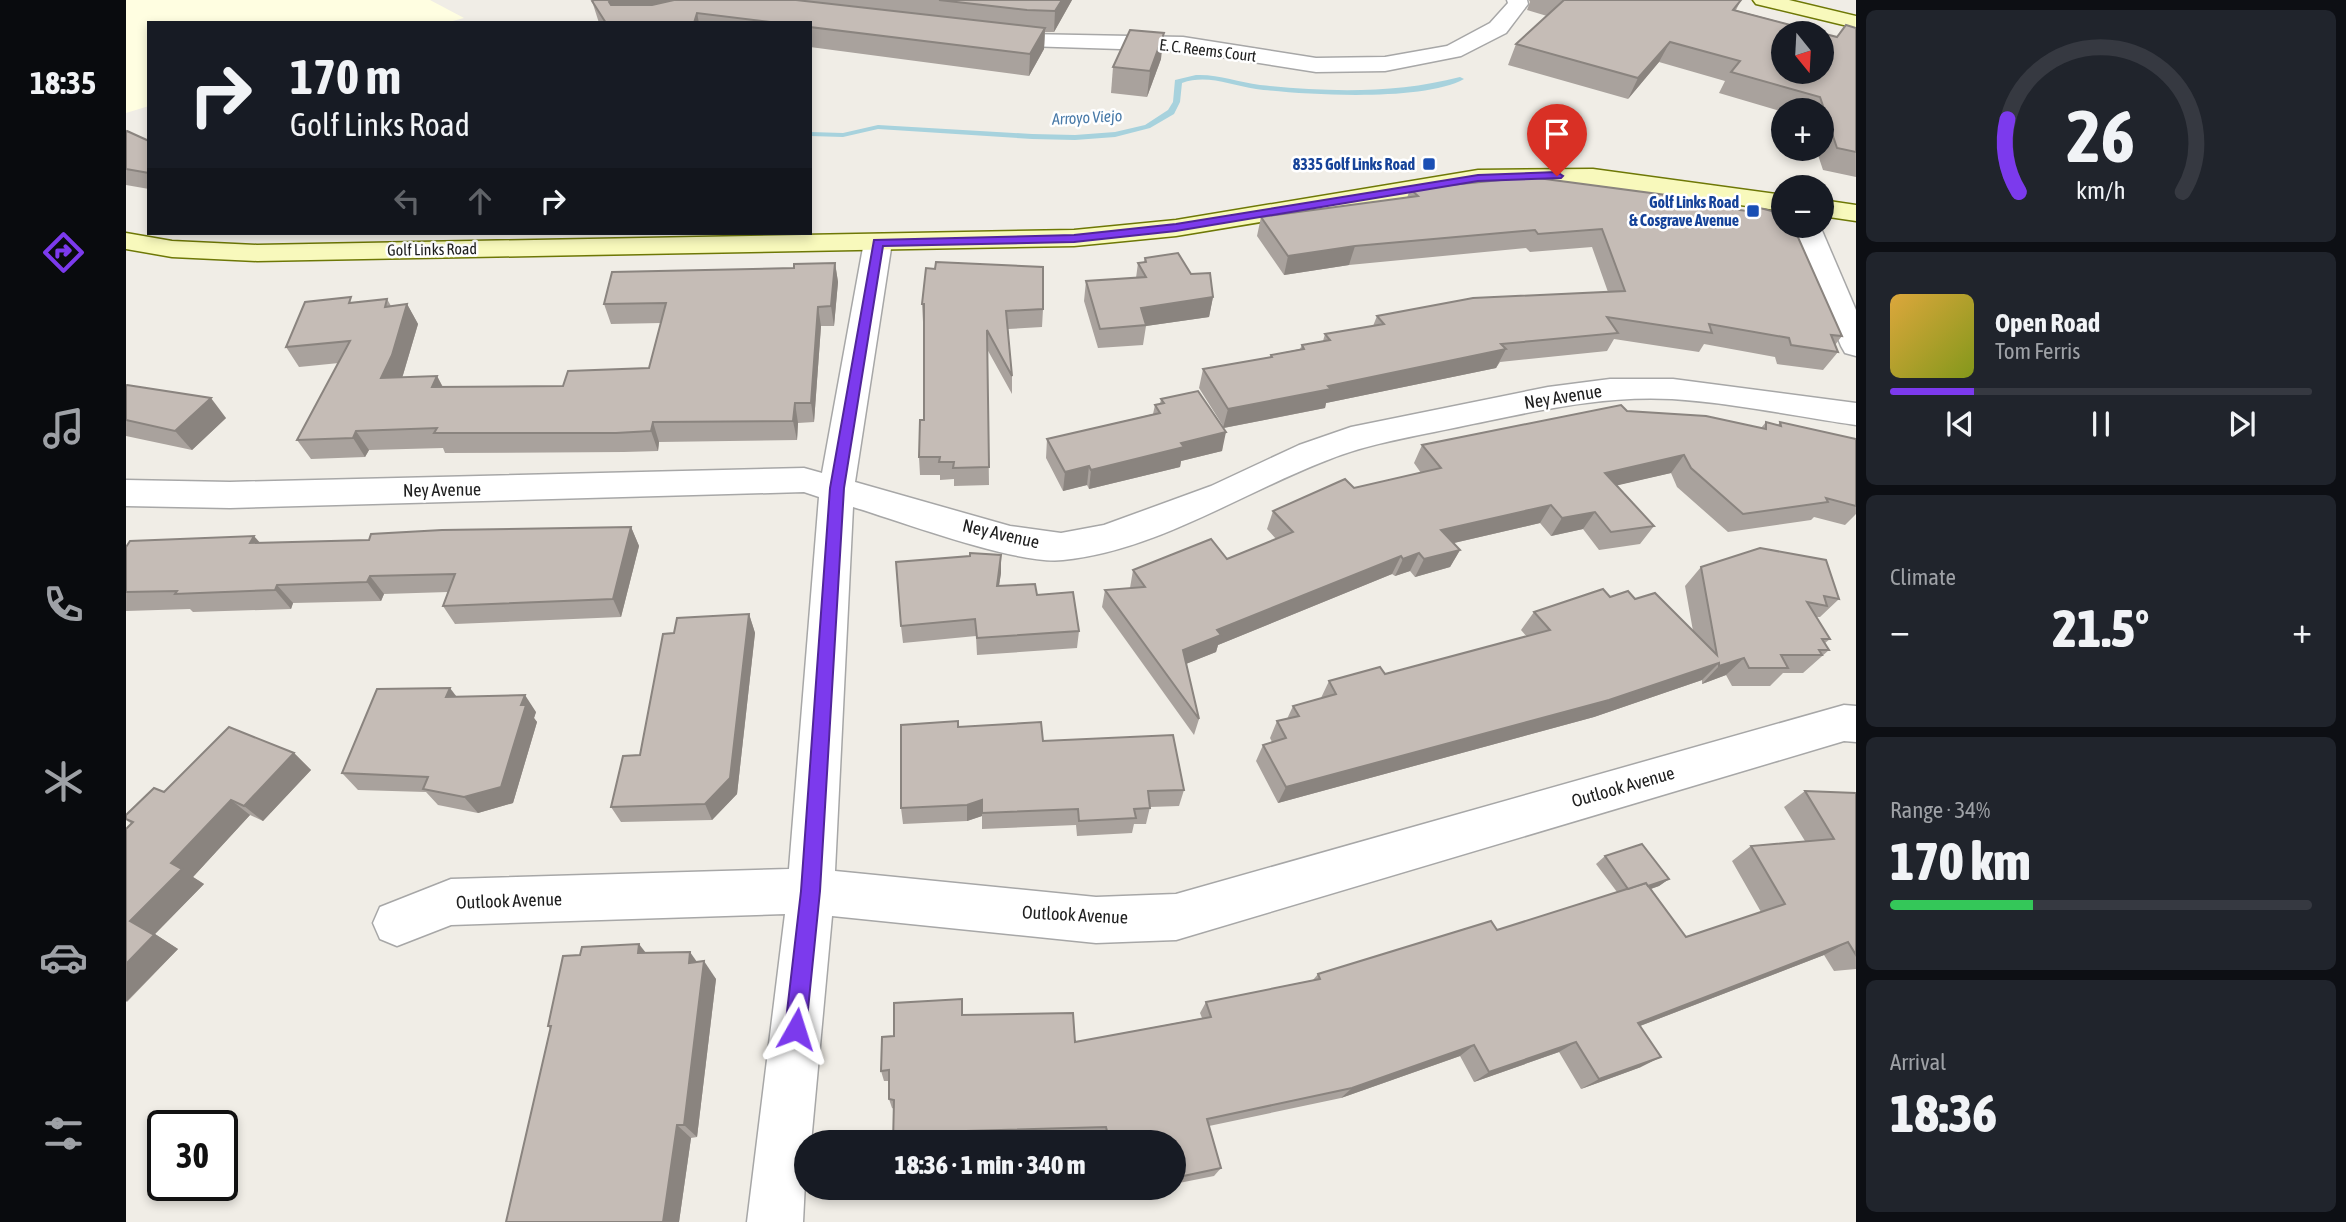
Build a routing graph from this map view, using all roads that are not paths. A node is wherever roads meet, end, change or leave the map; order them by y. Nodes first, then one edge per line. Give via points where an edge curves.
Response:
1 (1517, 0) edge
2 (1763, 0) edge
3 (1856, 22) edge
4 (974, 33) edge
5 (1771, 201) edge
6 (1834, 210) edge
7 (1856, 213) edge
8 (1811, 238) edge
9 (126, 241) edge
10 (878, 242) junction
11 (257, 253) junction
12 (135, 270) dead end
13 (1856, 346) edge
14 (1856, 414) edge
15 (837, 488) junction
16 (126, 493) edge
17 (1856, 724) edge
18 (811, 891) junction
19 (397, 922) dead end
20 (775, 1222) edge

1 - 4 street, E. C. Reems Court via 1498,28 1453,51 1385,64 1316,65 1183,44 1026,40
2 - 3 street
5 - 10 street, Golf Links Road via 1593,177 1478,178 1176,228 1074,239
6 - 7 street
8 - 13 street
9 - 11 street, Golf Links Road via 172,249
10 - 11 street, Golf Links Road
10 - 15 street
11 - 12 street
14 - 15 street, Ney Avenue via 1673,389 1610,389 1548,398 1363,435 1121,533 1062,547 1010,540
15 - 16 street, Ney Avenue via 804,480 230,495
15 - 18 street
17 - 18 street, Outlook Avenue via 1844,723 1176,917 1096,920
18 - 19 street, Outlook Avenue via 452,902
18 - 20 street

